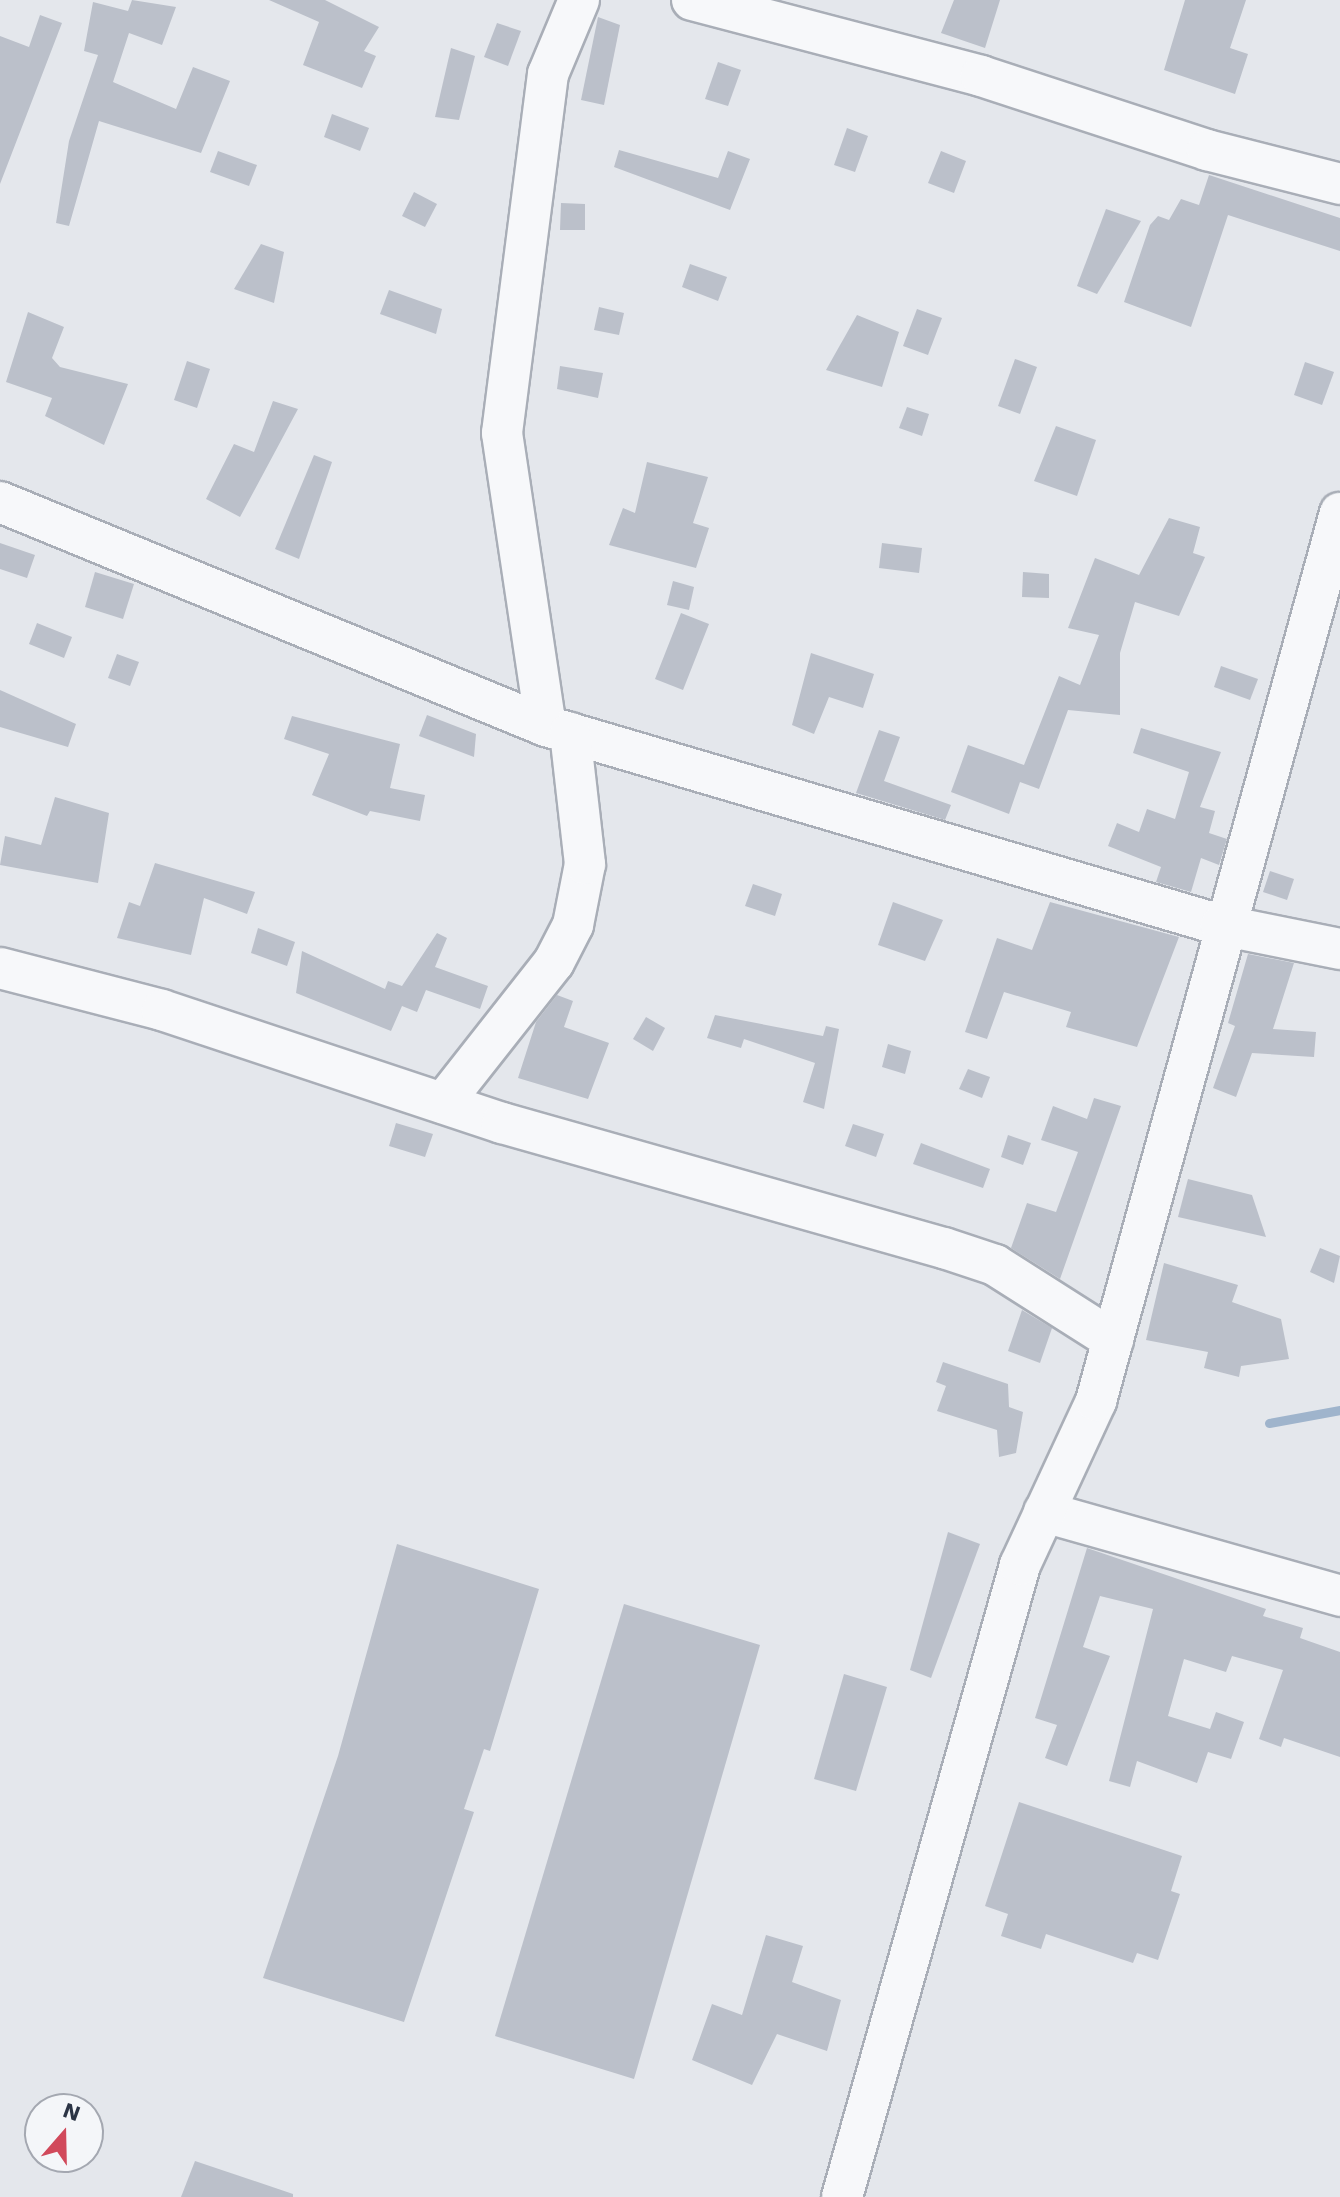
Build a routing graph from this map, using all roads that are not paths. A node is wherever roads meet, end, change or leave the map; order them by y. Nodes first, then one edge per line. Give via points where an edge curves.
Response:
1 (579, 0) edge
2 (692, 0) edge
3 (1340, 184) edge
4 (0, 502) edge
5 (1340, 513) edge
6 (558, 730) junction
7 (1221, 925) junction
8 (1340, 949) edge
9 (0, 968) edge
10 (443, 1103) junction
11 (1113, 1340) junction
12 (1044, 1512) junction
13 (1340, 1596) edge
14 (842, 2197) edge

1 - 6 street via 548,74 502,433
2 - 3 street via 981,76 1207,150
4 - 6 street
5 - 7 street
6 - 7 street
6 - 10 street via 585,864 573,925 554,962
7 - 8 street
7 - 11 street
9 - 10 street via 162,1010
10 - 11 street via 995,1265
11 - 12 street via 1096,1401
12 - 13 street
12 - 14 street via 1020,1565

